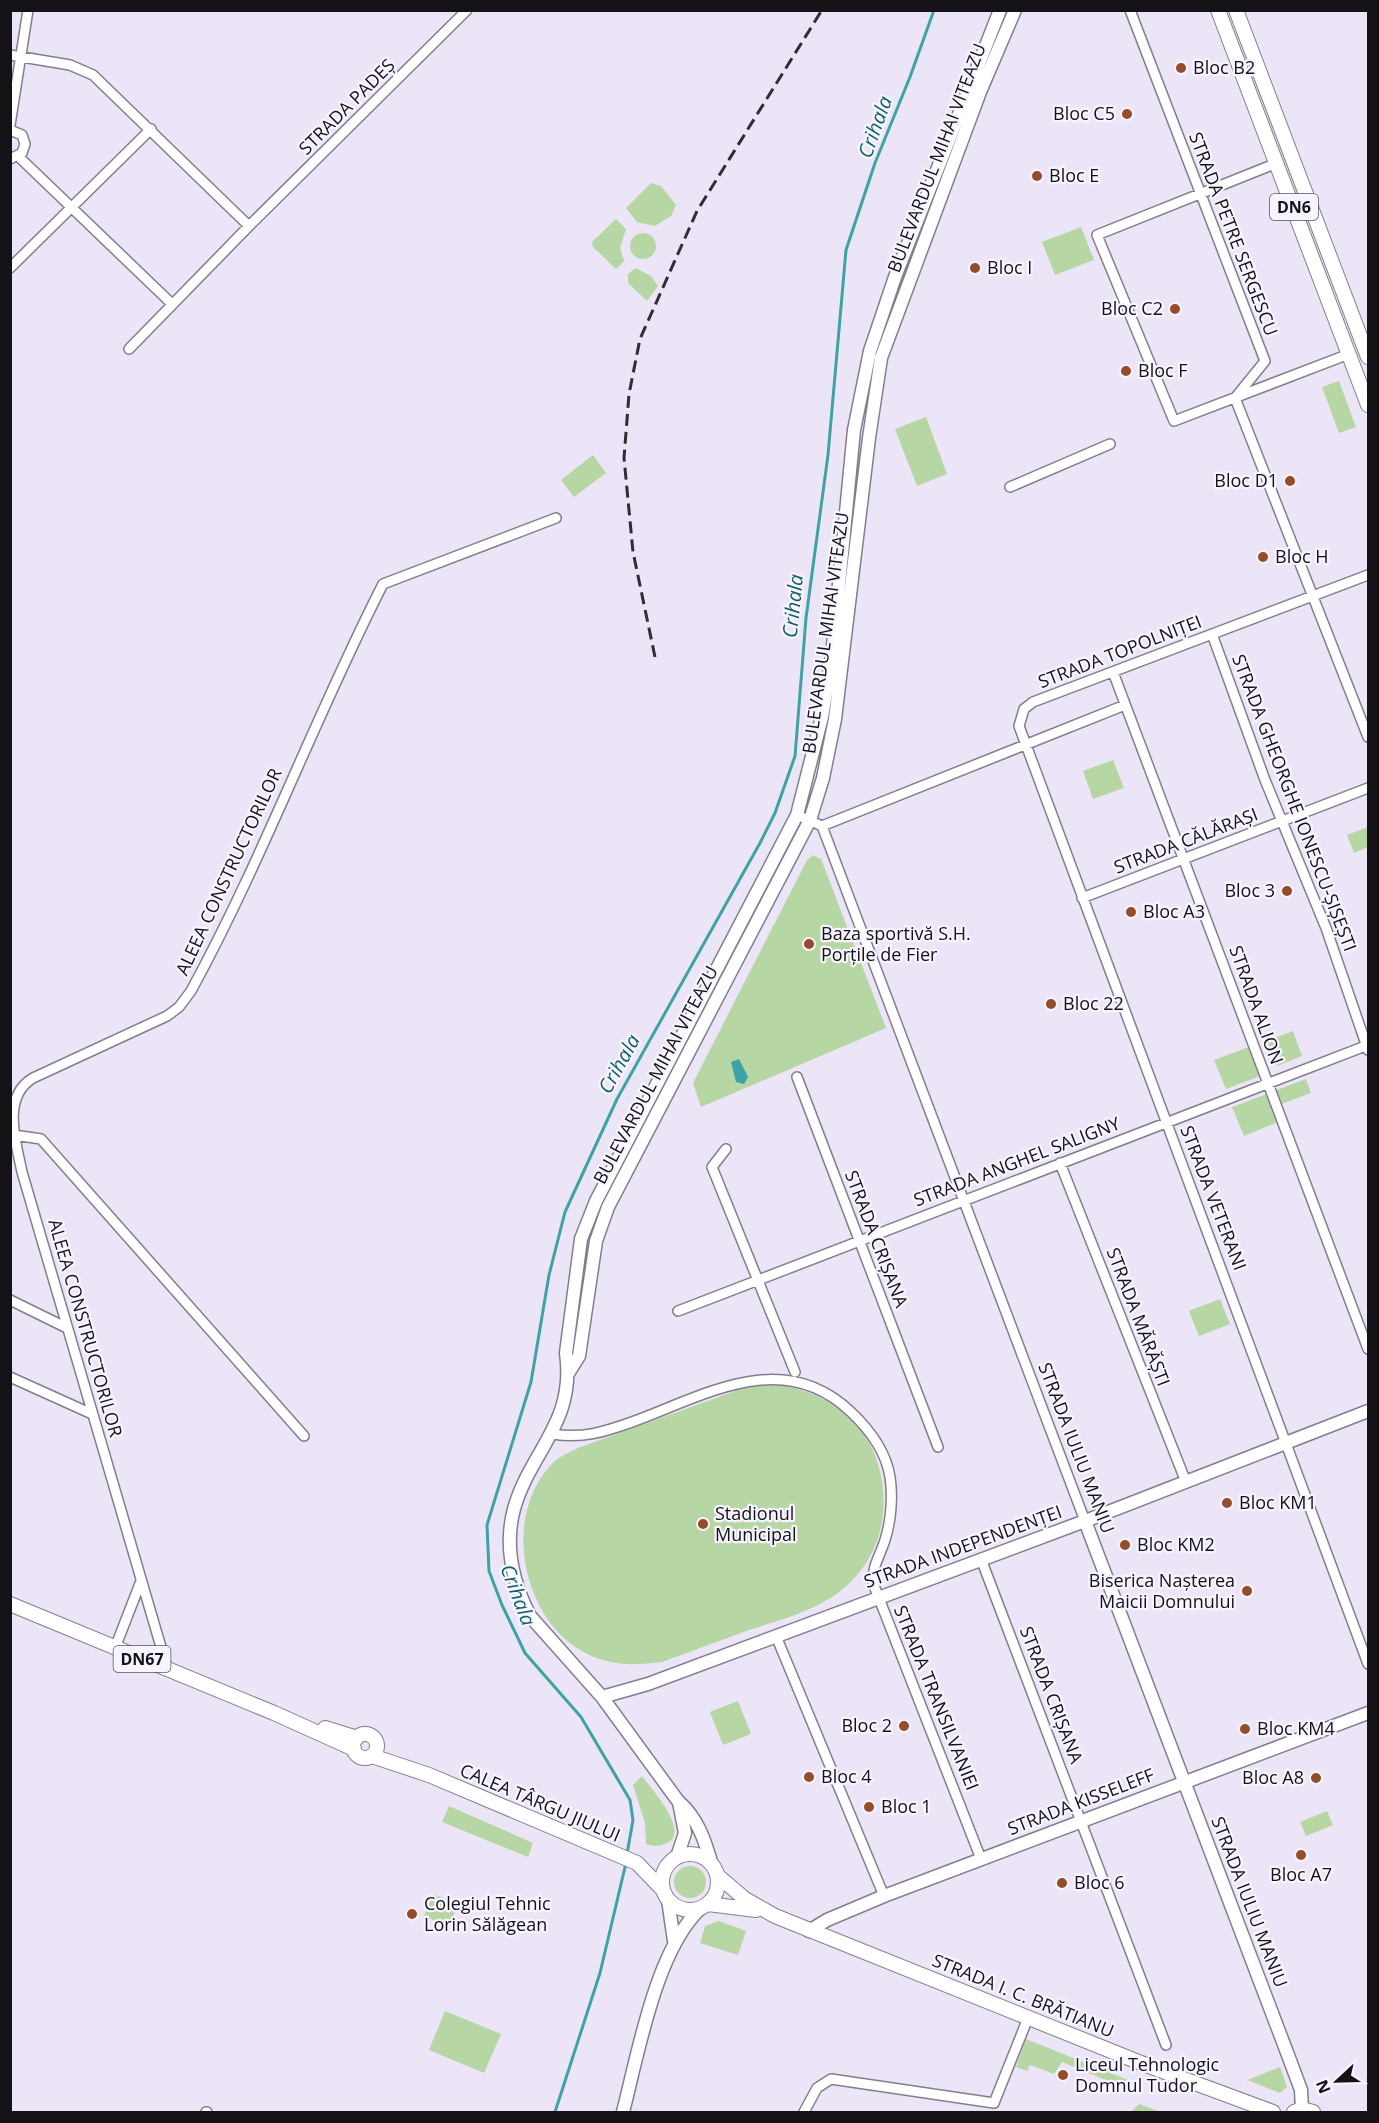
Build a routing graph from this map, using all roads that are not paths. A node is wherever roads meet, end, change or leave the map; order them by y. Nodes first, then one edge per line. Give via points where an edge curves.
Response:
1 (28, 10) edge
2 (467, 10) edge
3 (1000, 10) edge
4 (1015, 10) edge
5 (1130, 10) edge
6 (1218, 10) edge
7 (1236, 10) edge
8 (997, 37) junction
9 (10, 55) edge
10 (21, 56) junction
11 (10, 127) edge
12 (151, 129) junction
13 (15, 158) edge
14 (1277, 163) junction
15 (1201, 194) junction
16 (72, 208) junction
17 (249, 226) junction
18 (10, 268) edge
19 (172, 304) junction
20 (129, 349) dead end
21 (1349, 354) junction
22 (1368, 357) edge
23 (1235, 398) junction
24 (1368, 405) edge
25 (1110, 444) dead end
26 (1010, 487) dead end
27 (556, 518) dead end
28 (1368, 575) edge
29 (846, 580) junction
30 (1311, 596) junction
31 (1212, 634) junction
32 (1113, 672) junction
33 (1125, 705) junction
34 (1368, 737) edge
35 (1025, 744) junction
36 (1368, 788) edge
37 (797, 815) junction
38 (810, 820) junction
39 (1283, 822) junction
40 (822, 826) junction
41 (1184, 858) junction
42 (1082, 898) junction
43 (1368, 1047) edge
44 (796, 1077) dead end
45 (1268, 1084) junction
46 (1167, 1123) junction
47 (14, 1135) junction
48 (726, 1149) dead end
49 (1060, 1163) junction
50 (962, 1201) junction
51 (860, 1241) junction
52 (758, 1280) junction
53 (10, 1300) edge
54 (678, 1311) dead end
55 (67, 1328) junction
56 (1368, 1349) edge
57 (569, 1372) junction
58 (795, 1372) dead end
59 (10, 1377) edge
60 (1368, 1411) edge
61 (92, 1414) junction
62 (553, 1434) junction
63 (304, 1436) dead end
64 (1288, 1442) junction
65 (938, 1448) dead end
66 (1186, 1482) junction
67 (1085, 1521) junction
68 (981, 1559) junction
69 (141, 1581) junction
70 (878, 1598) junction
71 (10, 1604) edge
72 (776, 1636) junction
73 (115, 1648) junction
74 (1368, 1664) edge
75 (168, 1671) junction
76 (602, 1697) junction
77 (1368, 1713) edge
78 (355, 1744) junction
79 (374, 1751) junction
80 (1184, 1781) junction
81 (678, 1801) junction
82 (1081, 1821) junction
83 (676, 1858) junction
84 (981, 1859) junction
85 (637, 1863) junction
86 (715, 1870) junction
87 (665, 1895) junction
88 (884, 1896) junction
89 (704, 1906) junction
90 (761, 1911) junction
91 (809, 1931) junction
92 (675, 1941) junction
93 (1028, 2018) junction
94 (1166, 2045) dead end
95 (1303, 2111) edge
96 (622, 2112) edge
97 (804, 2112) edge
98 (1273, 2112) edge

1 - 10 street
2 - 17 street, STRADA PADEȘ
3 - 8 main road, BULEVARDUL MIHAI VITEAZU
4 - 8 main road, BULEVARDUL MIHAI VITEAZU
5 - 15 street, STRADA PETRE SERGESCU
6 - 14 main road, DN6
7 - 22 main road, DN6
8 - 29 main road, BULEVARDUL MIHAI VITEAZU via 923,226 895,277 865,374 853,440
9 - 10 street
10 - 11 street
10 - 12 street via 81,68
11 - 13 street via 24,139 25,148
12 - 16 street
12 - 17 street
13 - 16 street
14 - 15 street
14 - 21 main road, DN6
15 - 23 street, STRADA PETRE SERGESCU via 1265,361
15 - 23 street via 1097,235 1174,421
16 - 18 street
16 - 19 street
17 - 19 street, STRADA PADEȘ
19 - 20 street, STRADA PADEȘ
21 - 23 street
21 - 24 main road, DN6
23 - 30 street
25 - 26 street
27 - 47 street, ALEEA CONSTRUCTORILOR via 383,584 191,991 167,1016 24,1083 15,1104
28 - 30 street, STRADA TOPOLNIȚEI
29 - 37 main road, BULEVARDUL MIHAI VITEAZU via 822,717
29 - 38 main road, BULEVARDUL MIHAI VITEAZU via 836,719
30 - 31 street, STRADA TOPOLNIȚEI
30 - 34 street
31 - 32 street, STRADA TOPOLNIȚEI
31 - 39 street, STRADA GHEORGHE IONESCU-ȘIȘEȘTI
32 - 33 street, STRADA ALION
32 - 35 street, STRADA TOPOLNIȚEI via 1032,702 1024,709 1019,726
33 - 35 street
33 - 41 street, STRADA ALION
35 - 40 street
35 - 42 street, STRADA VETERANI
36 - 39 street, STRADA CĂLĂRAȘI
37 - 38 street
37 - 57 main road, BULEVARDUL MIHAI VITEAZU via 596,1201 581,1239 566,1353
38 - 40 street
38 - 57 main road, BULEVARDUL MIHAI VITEAZU via 608,1206 596,1241 579,1356
39 - 41 street, STRADA CĂLĂRAȘI
39 - 43 street, STRADA GHEORGHE IONESCU-ȘIȘEȘTI
40 - 50 street, STRADA IULIU MANIU
41 - 42 street, STRADA CĂLĂRAȘI
41 - 45 street, STRADA ALION
42 - 46 street, STRADA VETERANI
43 - 45 street, STRADA ANGHEL SALIGNY
44 - 51 street, STRADA CRIȘANA
45 - 46 street, STRADA ANGHEL SALIGNY
45 - 56 street, STRADA ALION
46 - 49 street, STRADA ANGHEL SALIGNY
46 - 64 street, STRADA VETERANI
47 - 55 street, ALEEA CONSTRUCTORILOR
47 - 63 street via 41,1138
48 - 52 street via 712,1167
49 - 50 street, STRADA ANGHEL SALIGNY
49 - 66 street, STRADA MĂRĂȘTI
50 - 51 street, STRADA ANGHEL SALIGNY
50 - 67 street, STRADA IULIU MANIU
51 - 52 street, STRADA ANGHEL SALIGNY
51 - 65 street, STRADA CRIȘANA
52 - 54 street, STRADA ANGHEL SALIGNY
52 - 58 street
53 - 55 street
55 - 61 street, ALEEA CONSTRUCTORILOR
57 - 62 main road, BULEVARDUL MIHAI VITEAZU
59 - 61 street
60 - 64 main road, STRADA INDEPENDENȚEI
61 - 69 street, ALEEA CONSTRUCTORILOR
62 - 70 street, STRADA TRANSILVANIEI via 597,1434 740,1383 766,1378 813,1386 838,1399 856,1416 877,1445 890,1476 889,1521 873,1572
62 - 76 main road, BULEVARDUL MIHAI VITEAZU via 515,1506 510,1526 512,1564 530,1616
64 - 66 main road, STRADA INDEPENDENȚEI
64 - 74 street, STRADA VETERANI
66 - 67 main road, STRADA INDEPENDENȚEI
67 - 68 main road, STRADA INDEPENDENȚEI
67 - 80 main road, STRADA IULIU MANIU
68 - 70 main road, STRADA INDEPENDENȚEI
68 - 82 street, STRADA CRIȘANA
69 - 73 street
69 - 75 street, ALEEA CONSTRUCTORILOR
70 - 72 main road, STRADA INDEPENDENȚEI
70 - 84 street, STRADA TRANSILVANIEI
71 - 73 main road, DN67
72 - 76 main road, STRADA INDEPENDENȚEI
72 - 88 street
73 - 75 main road, DN67
75 - 78 main road, DN67
76 - 81 main road, BULEVARDUL MIHAI VITEAZU
77 - 80 main road, STRADA KISSELEFF
78 - 79 main road, DN67 via 361,1757
78 - 79 main road, DN67 via 369,1736
79 - 85 main road, CALEA TÂRGU JIULUI / DN67
80 - 82 main road, STRADA KISSELEFF
80 - 95 main road, STRADA IULIU MANIU via 1295,2072
81 - 83 main road, BULEVARDUL MIHAI VITEAZU via 685,1833
81 - 86 main road, BULEVARDUL MIHAI VITEAZU via 694,1819
82 - 84 main road, STRADA KISSELEFF
82 - 94 street, STRADA CRIȘANA
83 - 85 main road, CALEA TÂRGU JIULUI
83 - 86 main road via 696,1855
83 - 87 main road via 663,1873
84 - 88 main road, STRADA KISSELEFF
85 - 87 main road, CALEA TÂRGU JIULUI
86 - 89 main road via 717,1891
86 - 90 main road, STRADA I. C. BRĂTIANU
87 - 89 main road via 683,1910
87 - 92 main road
88 - 91 main road, STRADA KISSELEFF
89 - 90 main road, STRADA I. C. BRĂTIANU
89 - 92 main road via 685,1924
90 - 91 main road, STRADA I. C. BRĂTIANU
91 - 93 main road, STRADA I. C. BRĂTIANU
92 - 96 main road via 654,1997
93 - 97 street via 994,2103 831,2079 820,2084
93 - 98 main road, STRADA I. C. BRĂTIANU

